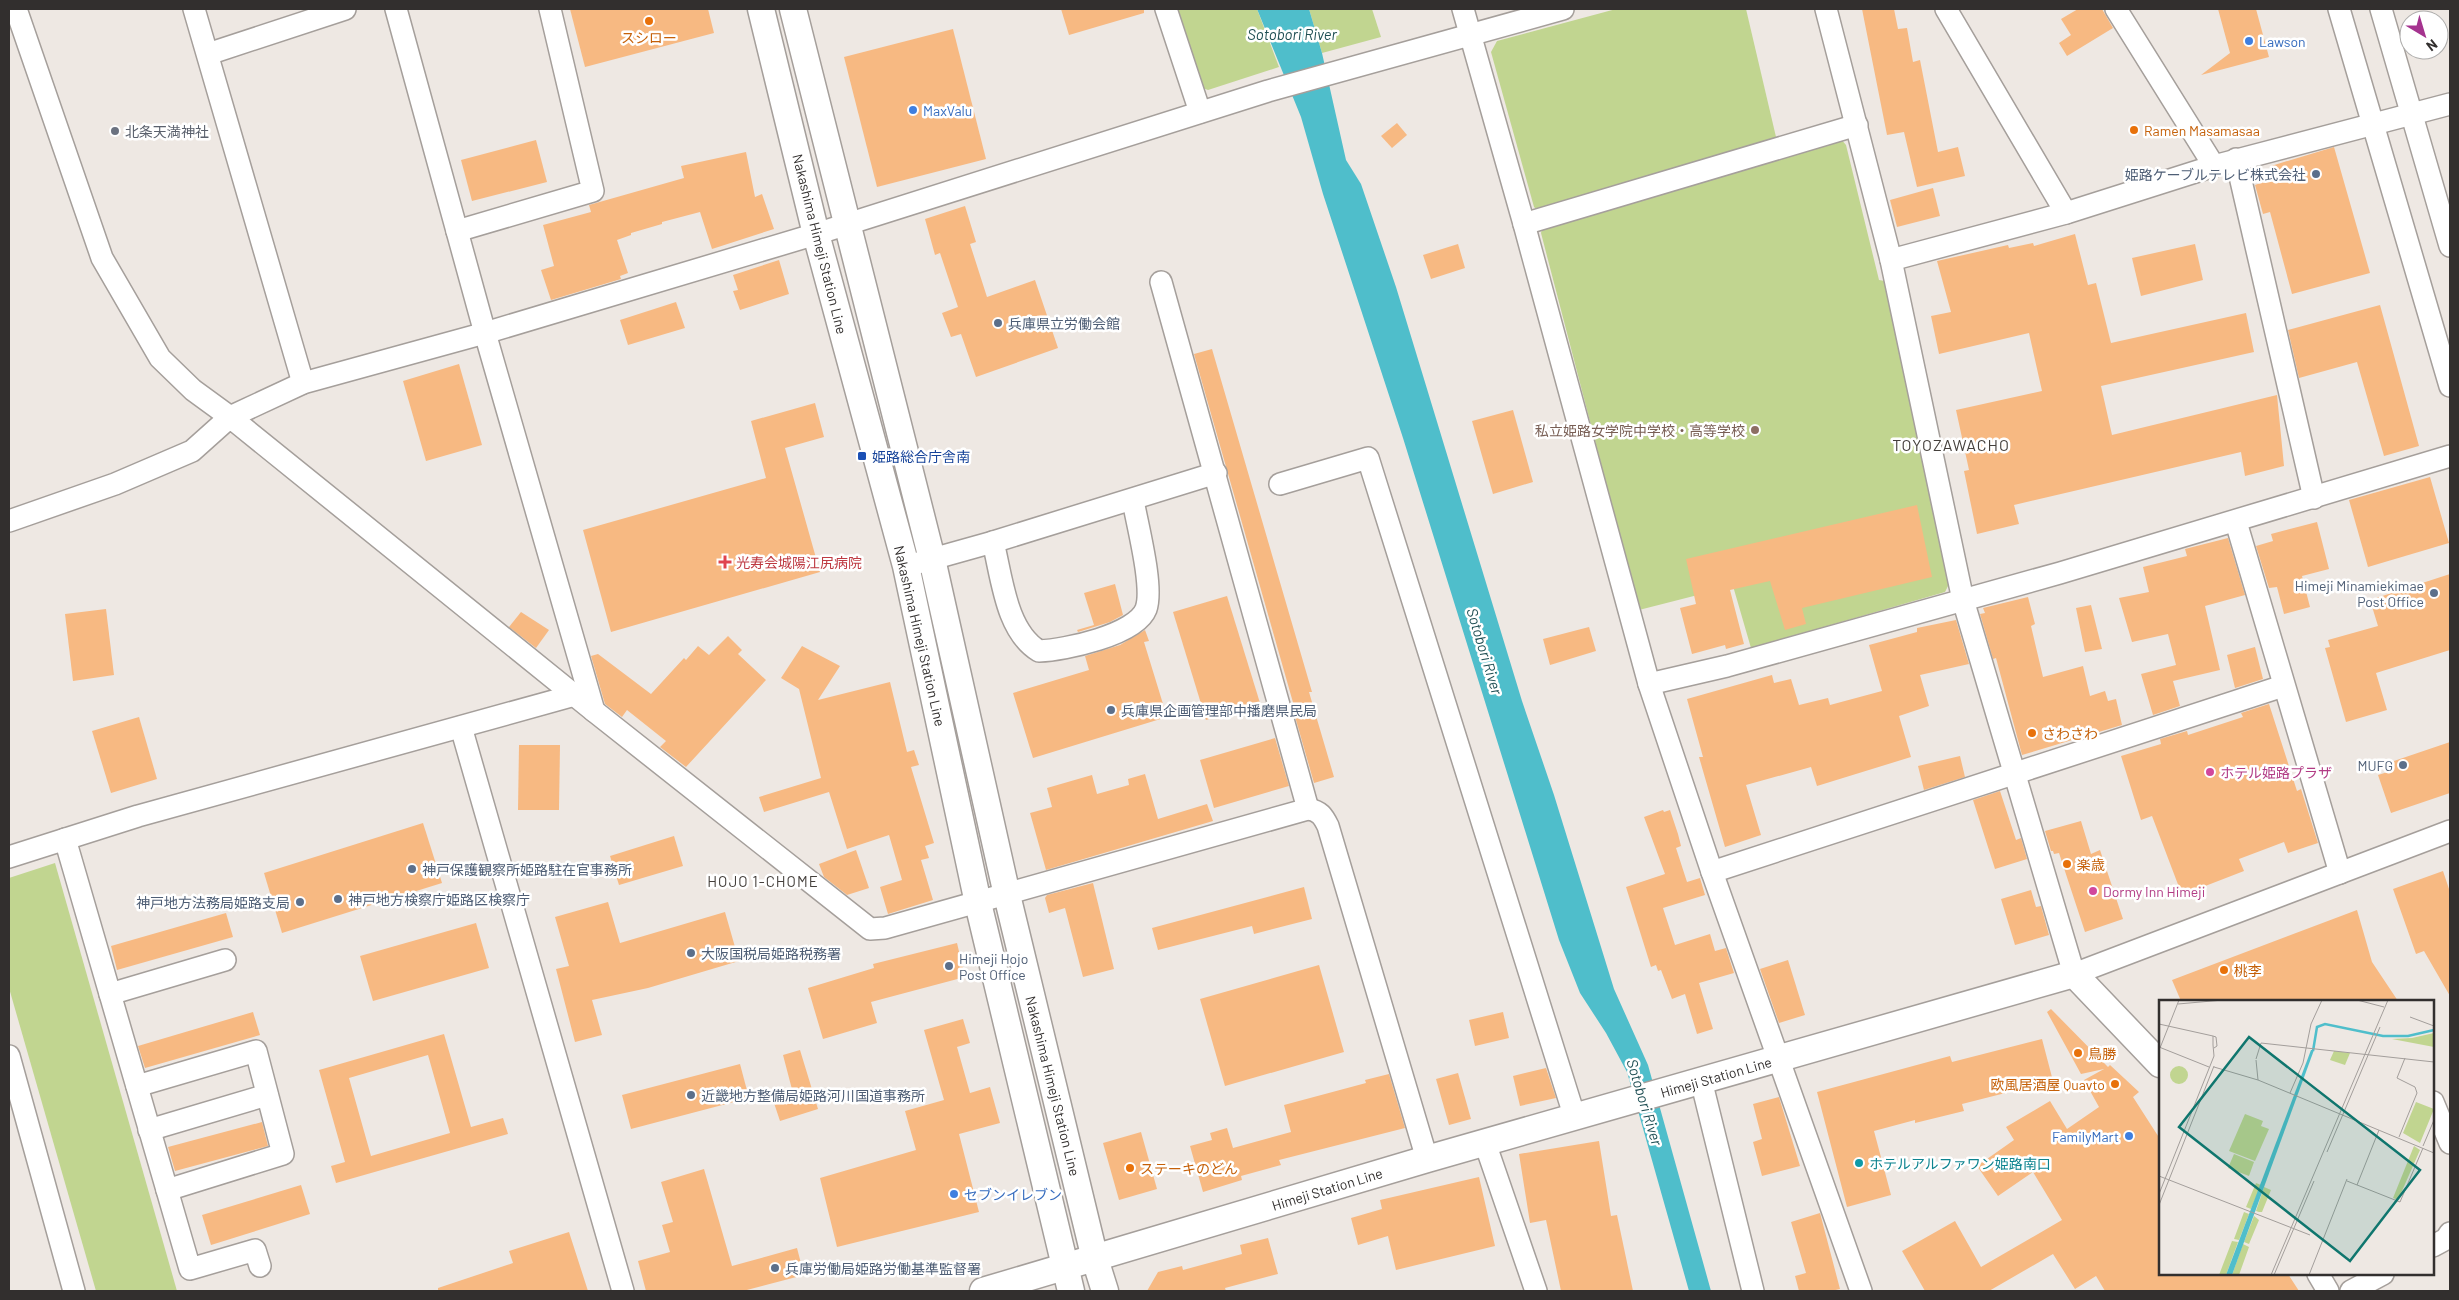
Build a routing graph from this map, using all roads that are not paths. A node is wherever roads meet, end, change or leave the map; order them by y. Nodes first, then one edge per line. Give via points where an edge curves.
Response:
1 (16, 9) edge
2 (194, 9) edge
3 (345, 9) edge
4 (396, 9) edge
5 (550, 9) edge
6 (761, 9) edge
7 (793, 9) edge
8 (1166, 9) edge
9 (1463, 9) edge
10 (1563, 9) edge
11 (1826, 9) edge
12 (1946, 9) edge
13 (2116, 9) edge
14 (2340, 9) edge
15 (2381, 9) edge
16 (1470, 34) junction
17 (208, 54) junction
18 (2450, 104) edge
19 (1200, 112) junction
20 (2411, 114) junction
21 (1857, 125) junction
22 (2374, 125) junction
23 (2236, 159) junction
24 (2214, 166) junction
25 (2066, 213) junction
26 (847, 224) junction
27 (1524, 224) junction
28 (457, 231) junction
29 (816, 234) junction
30 (2450, 246) edge
31 (1891, 260) junction
32 (1161, 282) dead end
33 (485, 333) junction
34 (303, 382) junction
35 (2450, 386) edge
36 (230, 417) junction
37 (2450, 456) edge
38 (1216, 473) junction
39 (1280, 484) dead end
40 (2314, 498) junction
41 (1133, 500) junction
42 (9, 520) edge
43 (2236, 522) junction
44 (993, 542) junction
45 (932, 559) junction
46 (906, 566) junction
47 (1962, 600) junction
48 (1649, 684) junction
49 (2283, 686) junction
50 (575, 695) junction
51 (594, 711) junction
52 (461, 727) junction
53 (2015, 772) junction
54 (1308, 809) junction
55 (2450, 832) edge
56 (65, 839) junction
57 (9, 858) edge
58 (1712, 872) junction
59 (2340, 873) junction
60 (1007, 895) junction
61 (978, 903) junction
62 (225, 960) dead end
63 (2074, 974) junction
64 (110, 994) junction
65 (9, 1056) edge
66 (1780, 1058) junction
67 (2159, 1063) edge
68 (1701, 1080) junction
69 (137, 1086) junction
70 (267, 1095) junction
71 (2434, 1104) edge
72 (1575, 1118) junction
73 (149, 1130) junction
74 (1485, 1143) junction
75 (2450, 1143) edge
76 (1427, 1159) junction
77 (167, 1190) junction
78 (2450, 1233) edge
79 (2434, 1245) edge
80 (1095, 1259) junction
81 (260, 1266) dead end
82 (2319, 1275) edge
83 (2381, 1275) edge
84 (1068, 1279) edge
85 (74, 1291) edge
86 (623, 1291) edge
87 (984, 1291) edge
88 (1105, 1291) edge
89 (1536, 1291) edge
90 (1753, 1291) edge
91 (1861, 1291) edge
92 (2328, 1291) edge
93 (2351, 1291) edge

1 - 36 street via 102,258 160,358 193,390
2 - 17 street
3 - 17 street
4 - 28 street
5 - 28 street via 593,191
6 - 29 main road, Nakashima Himeji Station Line
7 - 26 main road, Nakashima Himeji Station Line
8 - 19 street
9 - 16 street
10 - 16 street
11 - 21 street
12 - 25 street
13 - 24 street
14 - 22 street
15 - 20 street
16 - 19 street
16 - 27 street
17 - 34 street
18 - 20 street
19 - 26 street
20 - 22 street
20 - 30 street
21 - 27 street
21 - 31 street
22 - 23 street
22 - 35 street
23 - 24 street
23 - 40 street
24 - 25 street
25 - 31 street
26 - 29 street
26 - 45 main road, Nakashima Himeji Station Line
27 - 48 street
28 - 33 street
29 - 33 street
29 - 46 main road, Nakashima Himeji Station Line
31 - 47 street
32 - 38 street
33 - 34 street
33 - 51 street
34 - 36 street
36 - 42 street via 192,451 115,484
36 - 50 street
37 - 40 street
38 - 41 street
38 - 54 street
39 - 72 street via 1368,458
40 - 43 street
41 - 44 street
41 - 44 street via 1148,586 1146,609 1137,621 1125,628 1086,643 1039,651 1028,645 1012,619
43 - 47 street
43 - 49 street
44 - 45 street
45 - 46 street
45 - 60 main road, Nakashima Himeji Station Line
46 - 61 main road, Nakashima Himeji Station Line
47 - 48 street via 1727,666
47 - 53 street
48 - 58 street
49 - 53 street
49 - 59 street
50 - 51 street
50 - 52 street
51 - 61 street via 870,929 885,928
52 - 56 street
52 - 86 street
53 - 58 street
53 - 63 street
54 - 60 street
54 - 76 street via 1323,815 1328,826
55 - 59 street
56 - 57 street
56 - 64 street
58 - 66 street
59 - 63 street
60 - 61 street
60 - 80 main road, Nakashima Himeji Station Line
61 - 84 main road, Nakashima Himeji Station Line
62 - 64 street
63 - 66 main road, Himeji Station Line
63 - 67 main road
64 - 69 street
65 - 85 street
66 - 68 main road, Himeji Station Line
66 - 91 street
68 - 72 main road, Himeji Station Line
68 - 90 street
69 - 70 street via 256,1051
69 - 73 street
70 - 73 street
70 - 77 street via 283,1154
71 - 75 street
72 - 74 main road, Himeji Station Line
73 - 77 street
74 - 76 main road, Himeji Station Line
74 - 89 street
76 - 80 main road, Himeji Station Line
77 - 81 street via 190,1269 255,1250
78 - 79 street
80 - 84 main road, Himeji Station Line
80 - 88 main road
82 - 92 street
83 - 93 street
84 - 87 main road, Himeji Station Line

